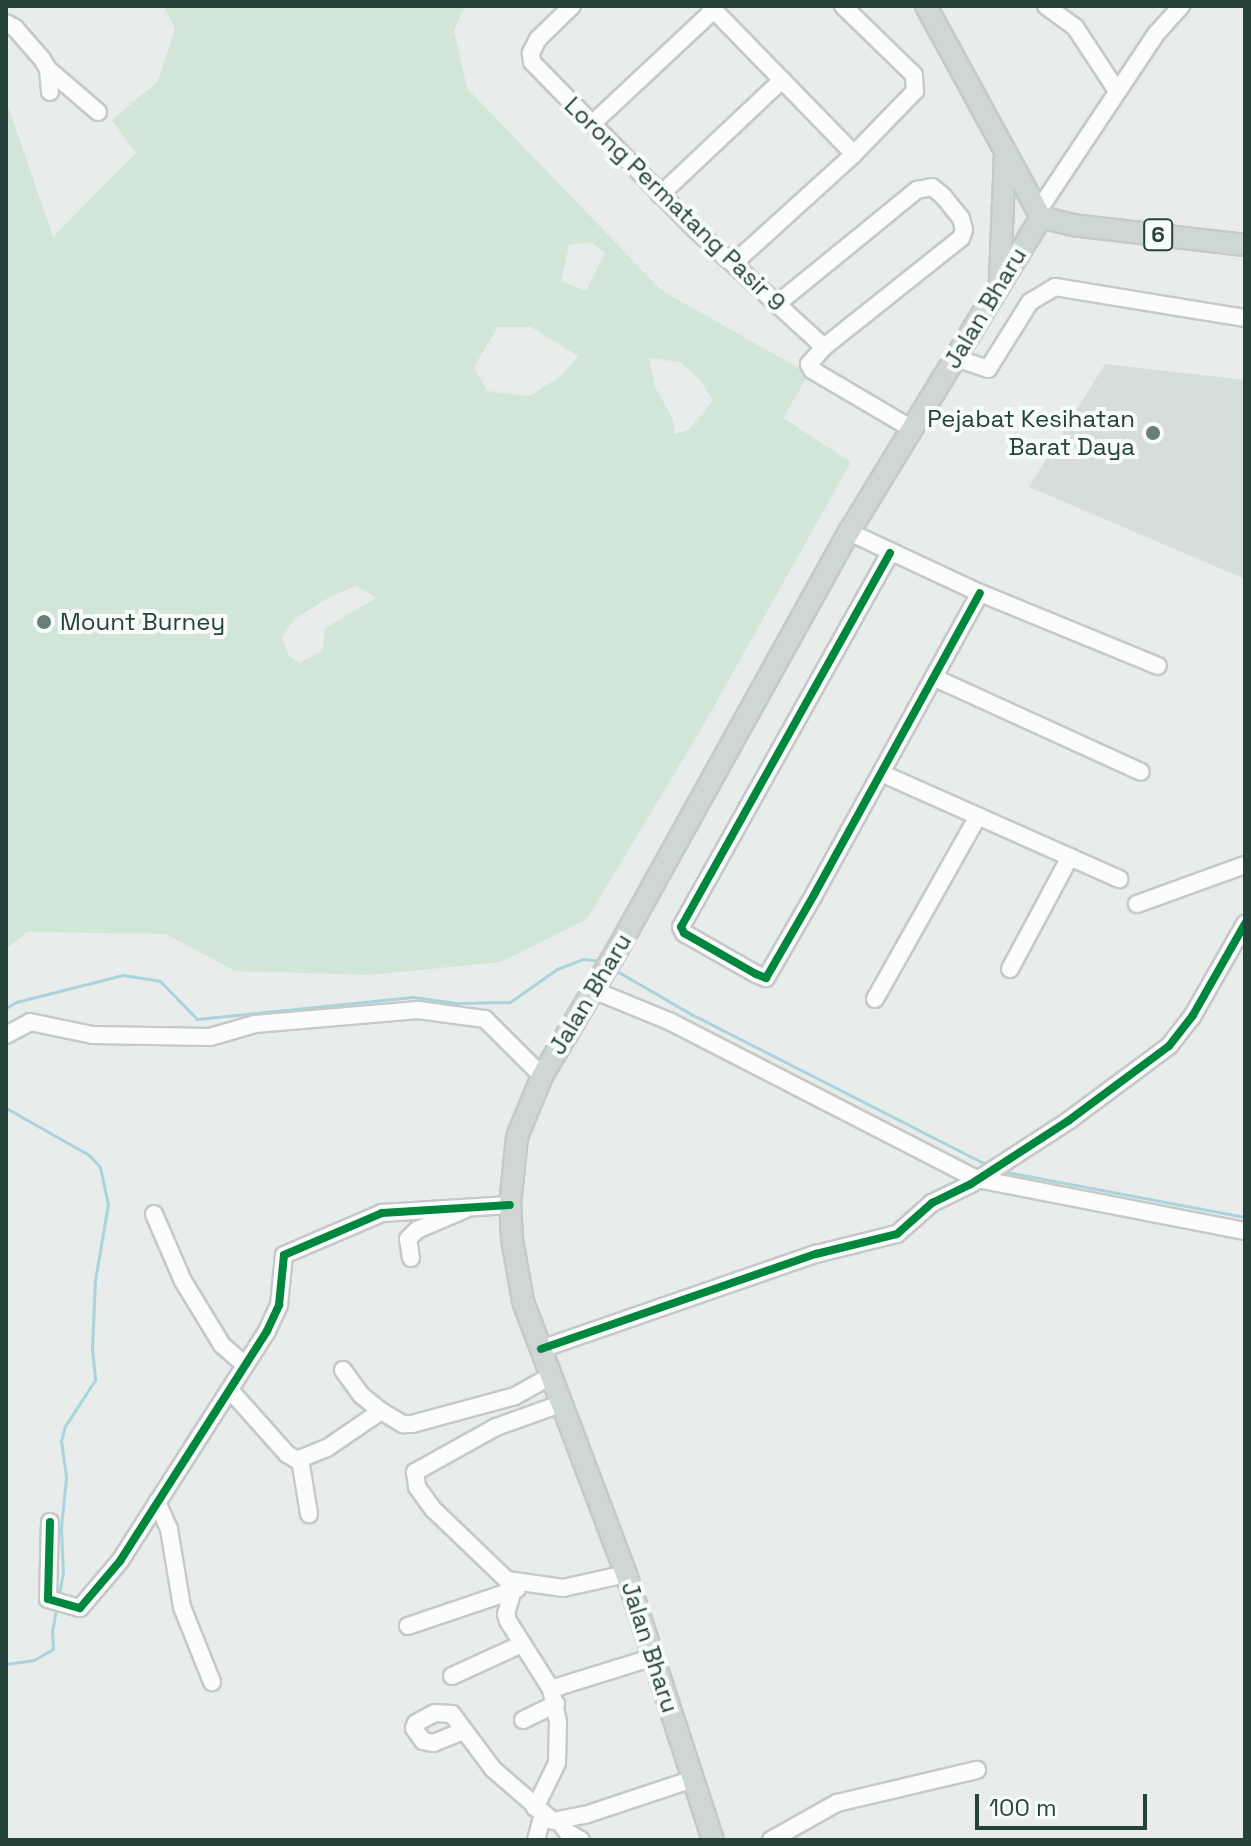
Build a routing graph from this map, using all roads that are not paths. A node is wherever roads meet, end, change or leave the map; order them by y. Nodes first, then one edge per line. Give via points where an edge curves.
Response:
1 (572, 6) edge
2 (843, 6) edge
3 (926, 6) edge
4 (1046, 6) edge
5 (1181, 6) edge
6 (712, 8) edge
7 (6, 23) edge
8 (48, 69) junction
9 (782, 80) junction
10 (1117, 91) junction
11 (50, 92) dead end
12 (98, 112) dead end
13 (592, 124) junction
14 (1005, 150) junction
15 (854, 154) junction
16 (660, 195) junction
17 (1039, 214) junction
18 (1072, 225) junction
19 (1245, 245) edge
20 (1016, 255) junction
21 (734, 263) junction
22 (1000, 282) junction
23 (777, 304) junction
24 (1245, 318) edge
25 (824, 347) junction
26 (955, 358) junction
27 (912, 429) junction
28 (849, 532) junction
29 (890, 553) junction
30 (980, 593) junction
31 (1158, 666) dead end
32 (935, 678) junction
33 (1141, 772) dead end
34 (881, 773) junction
35 (978, 816) junction
36 (1070, 857) junction
37 (1245, 865) edge
38 (1119, 879) dead end
39 (1137, 904) dead end
40 (1245, 924) edge
41 (1010, 969) dead end
42 (598, 982) junction
43 (875, 999) dead end
44 (6, 1035) edge
45 (542, 1076) junction
46 (989, 1172) junction
47 (510, 1205) junction
48 (468, 1206) junction
49 (154, 1214) dead end
50 (1245, 1231) edge
51 (411, 1258) dead end
52 (541, 1349) junction
53 (245, 1365) junction
54 (343, 1370) dead end
55 (551, 1376) junction
56 (230, 1390) junction
57 (563, 1403) junction
58 (381, 1411) junction
59 (300, 1459) junction
60 (157, 1502) junction
61 (309, 1514) dead end
62 (50, 1522) dead end
63 (626, 1574) junction
64 (519, 1588) junction
65 (408, 1626) dead end
66 (522, 1644) junction
67 (654, 1657) junction
68 (452, 1676) dead end
69 (212, 1682) dead end
70 (554, 1697) junction
71 (523, 1720) dead end
72 (463, 1731) dead end
73 (977, 1770) dead end
74 (693, 1779) junction
75 (539, 1811) junction
76 (559, 1821) junction
77 (711, 1839) edge
78 (536, 1840) edge
79 (581, 1840) edge
80 (771, 1840) edge

1 - 13 street, Lorong Permatang Pasir 9 via 538,39 530,57
2 - 15 street via 916,80 915,91
3 - 14 main road
4 - 10 street via 1075,27
5 - 10 street
6 - 9 street
6 - 13 street
7 - 8 street via 22,34
8 - 11 street
8 - 12 street
9 - 15 street
9 - 16 street
10 - 17 street
13 - 16 street, Lorong Permatang Pasir 9
14 - 17 main road
14 - 22 main road
15 - 21 street
16 - 21 street, Lorong Permatang Pasir 9
17 - 18 main road, 6
17 - 20 main road, Jalan Bharu
18 - 19 main road, 6
18 - 20 main road
20 - 22 main road, Jalan Bharu
21 - 23 street, Lorong Permatang Pasir 9
22 - 26 main road, Jalan Bharu
23 - 25 street, Lorong Permatang Pasir 9
23 - 25 street via 917,190 932,187 943,196 961,218 961,238
24 - 26 street via 1055,287 1030,302 988,369
25 - 27 street via 810,361 812,370
26 - 27 main road, Jalan Bharu
27 - 28 main road, Jalan Bharu
28 - 29 street
28 - 42 main road, Jalan Bharu
29 - 30 street
29 - 34 street via 685,917 684,933 766,978
30 - 31 street
30 - 32 street
32 - 33 street
32 - 34 street
34 - 35 street
35 - 36 street
35 - 43 street
36 - 38 street
36 - 41 street
37 - 39 street
40 - 46 street via 1169,1046
42 - 45 main road, Jalan Bharu
42 - 46 street via 671,1022
44 - 45 street via 30,1022 93,1035 210,1037 255,1024 418,1010 485,1019
45 - 47 main road, Jalan Bharu via 517,1137
46 - 50 street
46 - 52 street via 932,1203 888,1238 816,1254
47 - 48 street
47 - 52 main road, Jalan Bharu via 517,1274
48 - 51 street via 417,1230 408,1239
48 - 53 street via 382,1213 288,1252 282,1259 277,1312
49 - 53 street via 183,1281 222,1345
52 - 55 main road, Jalan Bharu
53 - 56 street
54 - 58 street
55 - 57 main road, Jalan Bharu
55 - 58 street via 515,1396 412,1424
56 - 59 street via 287,1454
56 - 60 street
57 - 63 main road, Jalan Bharu
57 - 64 street via 496,1427 414,1474 424,1499
58 - 59 street via 327,1448
59 - 61 street
60 - 62 street via 85,1605 58,1603 47,1595
60 - 69 street via 169,1529 182,1607
63 - 64 street via 574,1587
63 - 67 main road, Jalan Bharu
64 - 65 street
64 - 66 street via 506,1614
66 - 68 street
66 - 70 street
67 - 70 street
67 - 74 main road, Jalan Bharu
70 - 71 street
70 - 75 street via 557,1763
72 - 75 street via 493,1769
73 - 80 street via 837,1803
74 - 76 street
74 - 77 main road, Jalan Bharu
75 - 76 street
75 - 78 street
76 - 79 street

